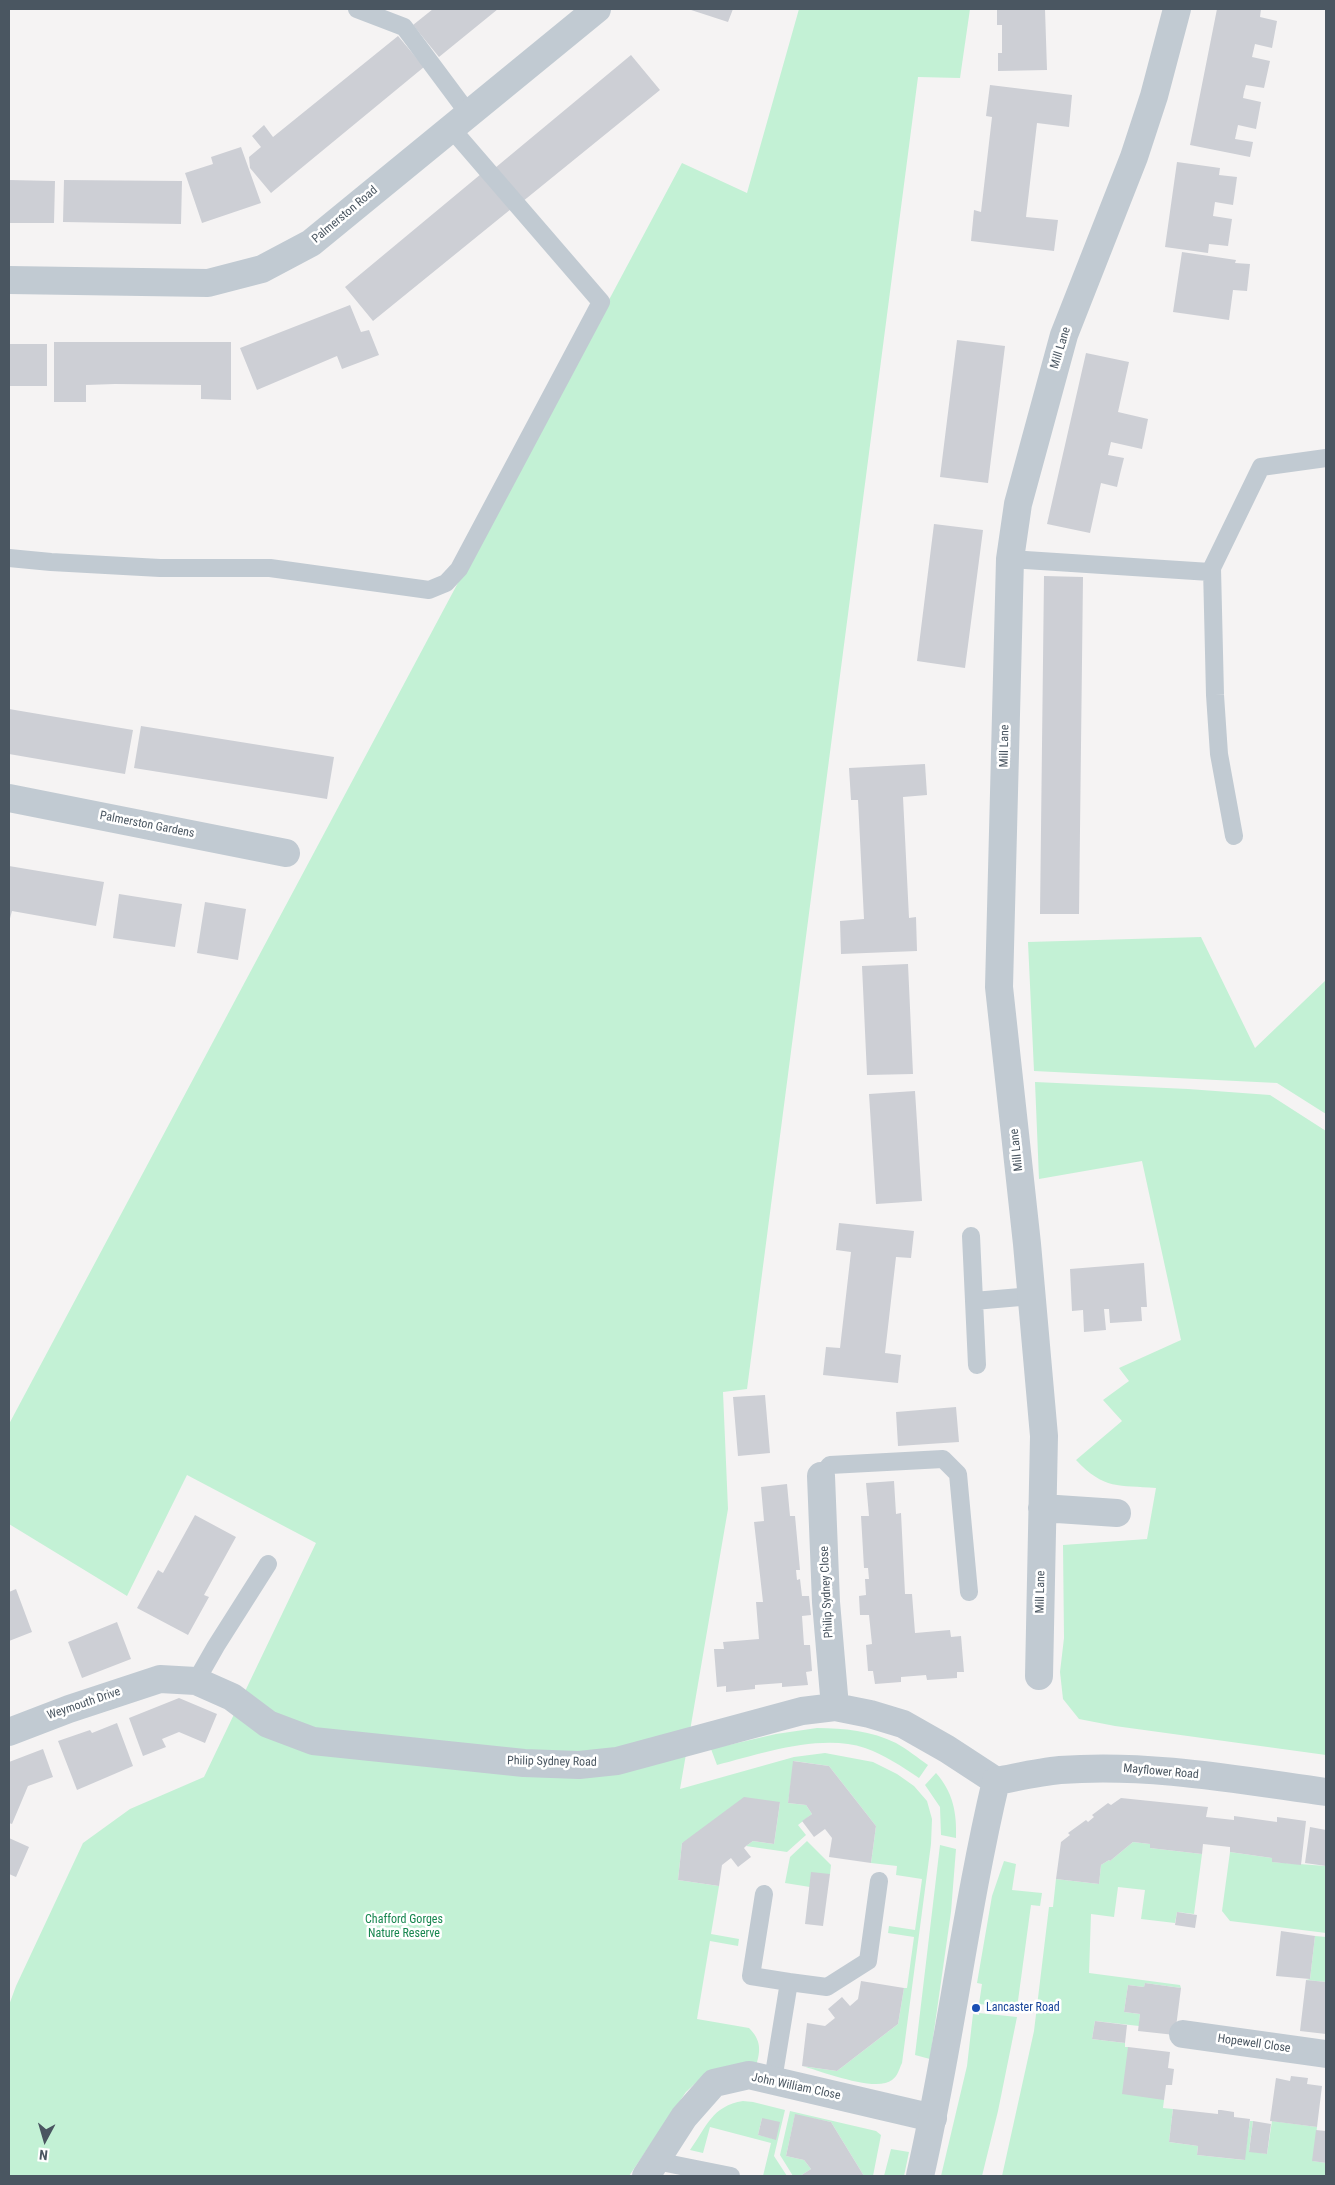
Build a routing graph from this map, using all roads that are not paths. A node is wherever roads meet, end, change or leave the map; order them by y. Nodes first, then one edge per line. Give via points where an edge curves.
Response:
1 (357, 9) edge
2 (597, 9) edge
3 (1177, 9) edge
4 (459, 120) junction
5 (9, 280) edge
6 (1326, 458) edge
7 (9, 558) edge
8 (1010, 559) junction
9 (1212, 568) junction
10 (9, 798) edge
11 (1234, 836) dead end
12 (286, 853) dead end
13 (971, 1236) dead end
14 (1032, 1296) junction
15 (974, 1301) junction
16 (976, 1365) dead end
17 (821, 1476) joint
18 (1042, 1508) junction
19 (1117, 1513) dead end
20 (268, 1564) dead end
21 (969, 1592) dead end
22 (1039, 1676) dead end
23 (160, 1679) joint
24 (196, 1681) junction
25 (835, 1707) junction
26 (9, 1732) edge
27 (996, 1781) junction
28 (1326, 1792) edge
29 (879, 1881) dead end
30 (764, 1894) dead end
31 (789, 1982) junction
32 (1183, 2034) dead end
33 (1326, 2054) edge
34 (773, 2080) junction
35 (933, 2118) junction
36 (651, 2169) edge
37 (731, 2176) edge
38 (920, 2176) edge

1 - 4 lane via 404,27
2 - 4 street, Palmerston Road
3 - 8 street, Mill Lane via 1134,157 1064,335 1018,504
4 - 5 street, Palmerston Road via 311,243 262,269 208,283
4 - 7 lane via 600,302 459,569 446,583 429,590 270,568 160,568
6 - 9 lane via 1261,466
8 - 9 lane via 1210,572
8 - 14 street, Mill Lane via 1000,987
9 - 11 lane via 1219,754
10 - 12 street, Palmerston Gardens
13 - 15 lane
14 - 15 lane
14 - 18 street, Mill Lane via 1044,1436
15 - 16 lane
17 - 21 lane via 830,1465 944,1459 958,1474
17 - 25 street, Philip Sydney Close via 826,1602
18 - 19 street
18 - 22 street, Mill Lane
20 - 24 lane
23 - 24 street, Philip Sydney Road
23 - 26 street, Weymouth Drive
24 - 25 street, Philip Sydney Road via 232,1696 268,1724 313,1742 524,1763 617,1761 793,1714
25 - 27 street, Philip Sydney Road via 903,1724 947,1748
27 - 28 street, Mayflower Road via 1060,1770 1133,1769
27 - 35 street via 980,1849
29 - 31 lane via 868,1961 827,1987
30 - 31 lane via 751,1976
31 - 34 lane
32 - 33 street, Hopewell Close
34 - 35 street, John William Close
34 - 36 street, John William Close via 748,2075 714,2083 684,2116
35 - 38 street
36 - 37 lane

